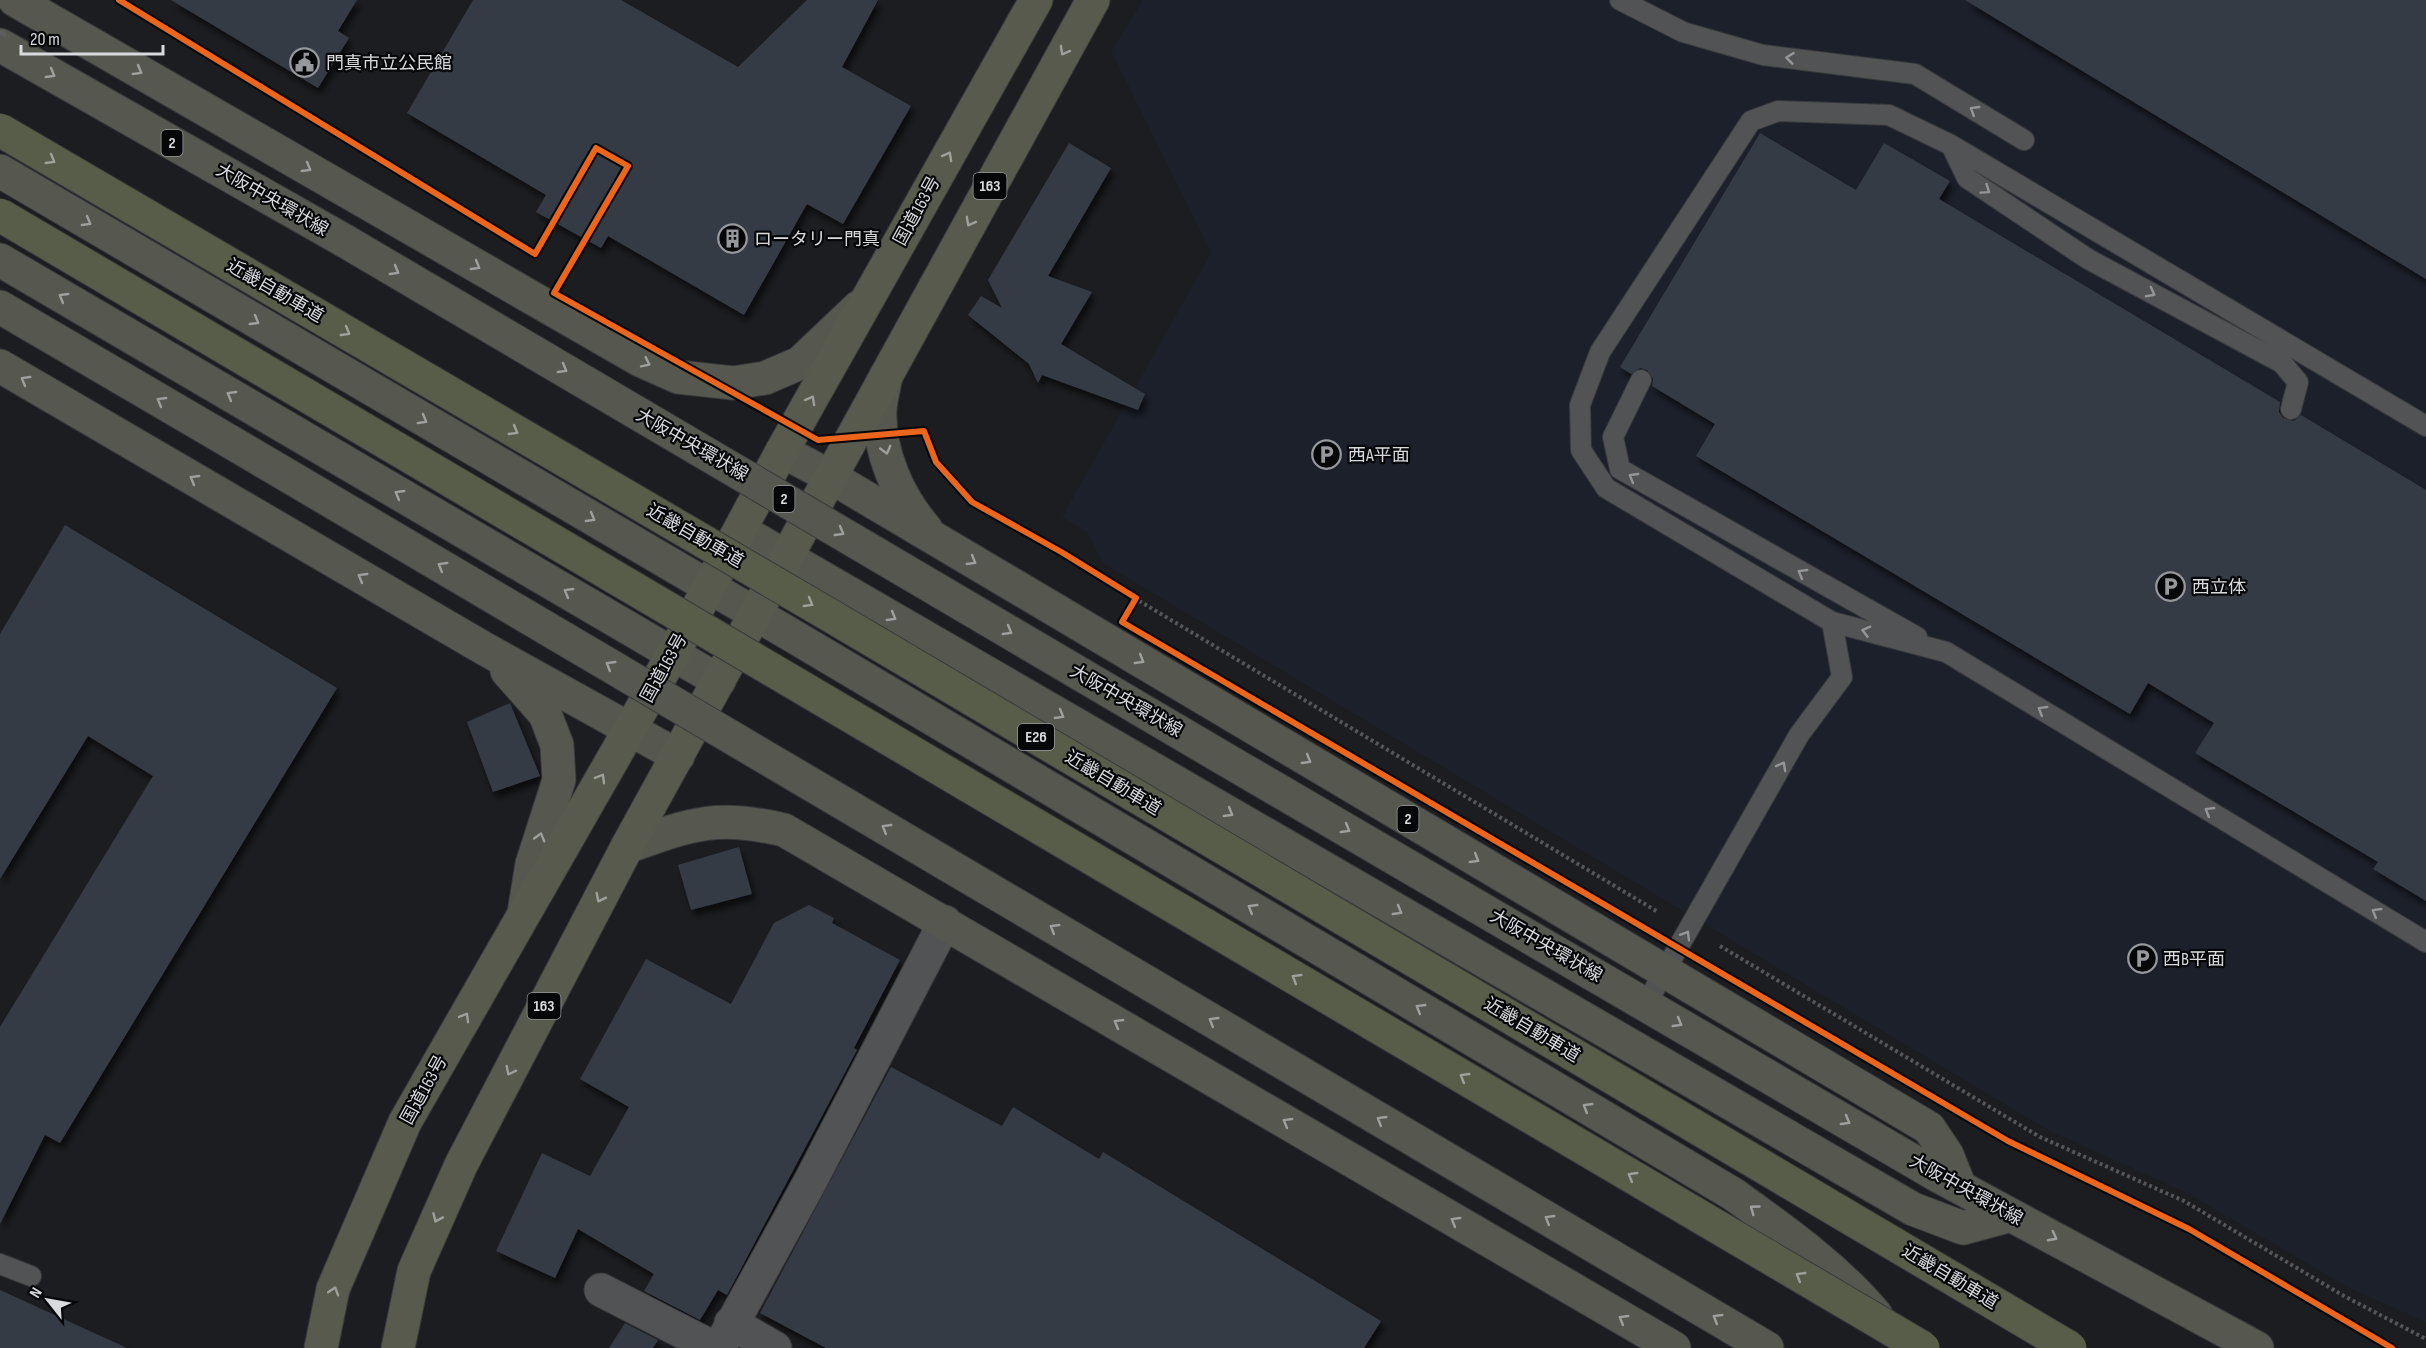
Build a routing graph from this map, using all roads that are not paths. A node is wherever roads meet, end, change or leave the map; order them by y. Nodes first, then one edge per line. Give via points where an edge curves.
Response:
1 (15, 0) edge
2 (1036, 0) edge
3 (1093, 0) edge
4 (1620, 0) edge
5 (0, 45) edge
6 (0, 130) edge
7 (2024, 140) dead end
8 (1951, 146) junction
9 (0, 171) edge
10 (0, 215) edge
11 (0, 260) edge
12 (867, 298) junction
13 (0, 307) edge
14 (0, 366) edge
15 (887, 372) junction
16 (1641, 380) dead end
17 (2291, 409) dead end
18 (2426, 426) edge
19 (782, 451) junction
20 (831, 477) junction
21 (740, 530) junction
22 (933, 538) junction
23 (786, 556) junction
24 (709, 587) junction
25 (755, 614) junction
26 (1832, 622) junction
27 (485, 649) junction
28 (1946, 652) junction
29 (673, 654) junction
30 (719, 681) junction
31 (630, 729) junction
32 (678, 756) junction
33 (627, 847) junction
34 (524, 915) junction
35 (945, 922) junction
36 (2426, 942) edge
37 (1664, 971) junction
38 (1646, 1004) junction
39 (1959, 1185) junction
40 (2011, 1215) junction
41 (0, 1264) edge
42 (31, 1276) dead end
43 (601, 1290) dead end
44 (722, 1340) edge
45 (321, 1348) edge
46 (398, 1348) edge
47 (775, 1348) edge
48 (1674, 1348) edge
49 (1767, 1348) edge
50 (1904, 1348) edge
51 (1923, 1348) edge
52 (2070, 1348) edge
53 (2257, 1348) edge

1 -> 12 main road via 678,378 733,383 765,378 800,363
12 -> 2 highway, 国道163号
3 -> 15 highway, 163
7 -> 4 lane via 1915,74 1763,55 1683,32
5 -> 38 main road, 大阪中央環状線 / 2, bridge via 345,241
6 -> 52 highway, 近畿自動車道 / E26, bridge
8 -> 17 lane via 1968,178 2088,260 2282,363 2298,382
8 - 18 lane
8 - 26 lane via 1889,116 1778,111 1750,120 1600,352 1580,405 1581,450 1606,488
9 -> 24 main road
51 -> 10 highway, bridge
29 -> 11 main road
19 -> 12 highway, 国道163号
49 -> 13 main road, bridge
27 -> 14 main road
15 - 20 highway, 163
15 -> 22 main road via 880,408 884,446 901,494
28 -> 16 lane via 1620,469 1613,437
19 - 20 main road, 2
19 - 21 highway, 国道163号
20 - 22 main road, 2
20 - 23 highway, 163
21 - 23 main road
21 - 24 highway, 国道163号
22 -> 37 main road, 2
23 - 25 highway, 163
23 -> 40 main road via 1912,1209 1963,1228
24 - 25 main road
24 - 29 highway, 国道163号
25 - 30 highway, 163
50 -> 25 main road via 1863,1300 1801,1243 1733,1194
28 -> 26 lane
37 -> 26 lane via 1799,735 1842,677
27 - 31 main road
34 -> 27 main road via 532,864 559,780 557,745 545,714
36 -> 28 lane
29 - 30 main road
29 - 31 highway, 国道163号
30 - 32 highway, 163
31 - 32 main road
34 -> 31 highway, 国道163号
32 - 33 highway, 163
33 - 35 main road via 683,827 715,821 748,822 784,830
33 -> 46 highway, 163 via 461,1165 414,1271
45 -> 34 highway, 国道163号 via 333,1289 405,1122
35 - 44 street via 811,1180
48 -> 35 main road
37 - 38 lane
37 - 39 main road, 2 via 1929,1128 1947,1155
38 -> 39 main road, 大阪中央環状線 / 2
39 - 40 main road, 大阪中央環状線 / 2
40 -> 53 main road, 大阪中央環状線 / 2
41 - 42 lane
43 - 44 street
44 - 47 street

